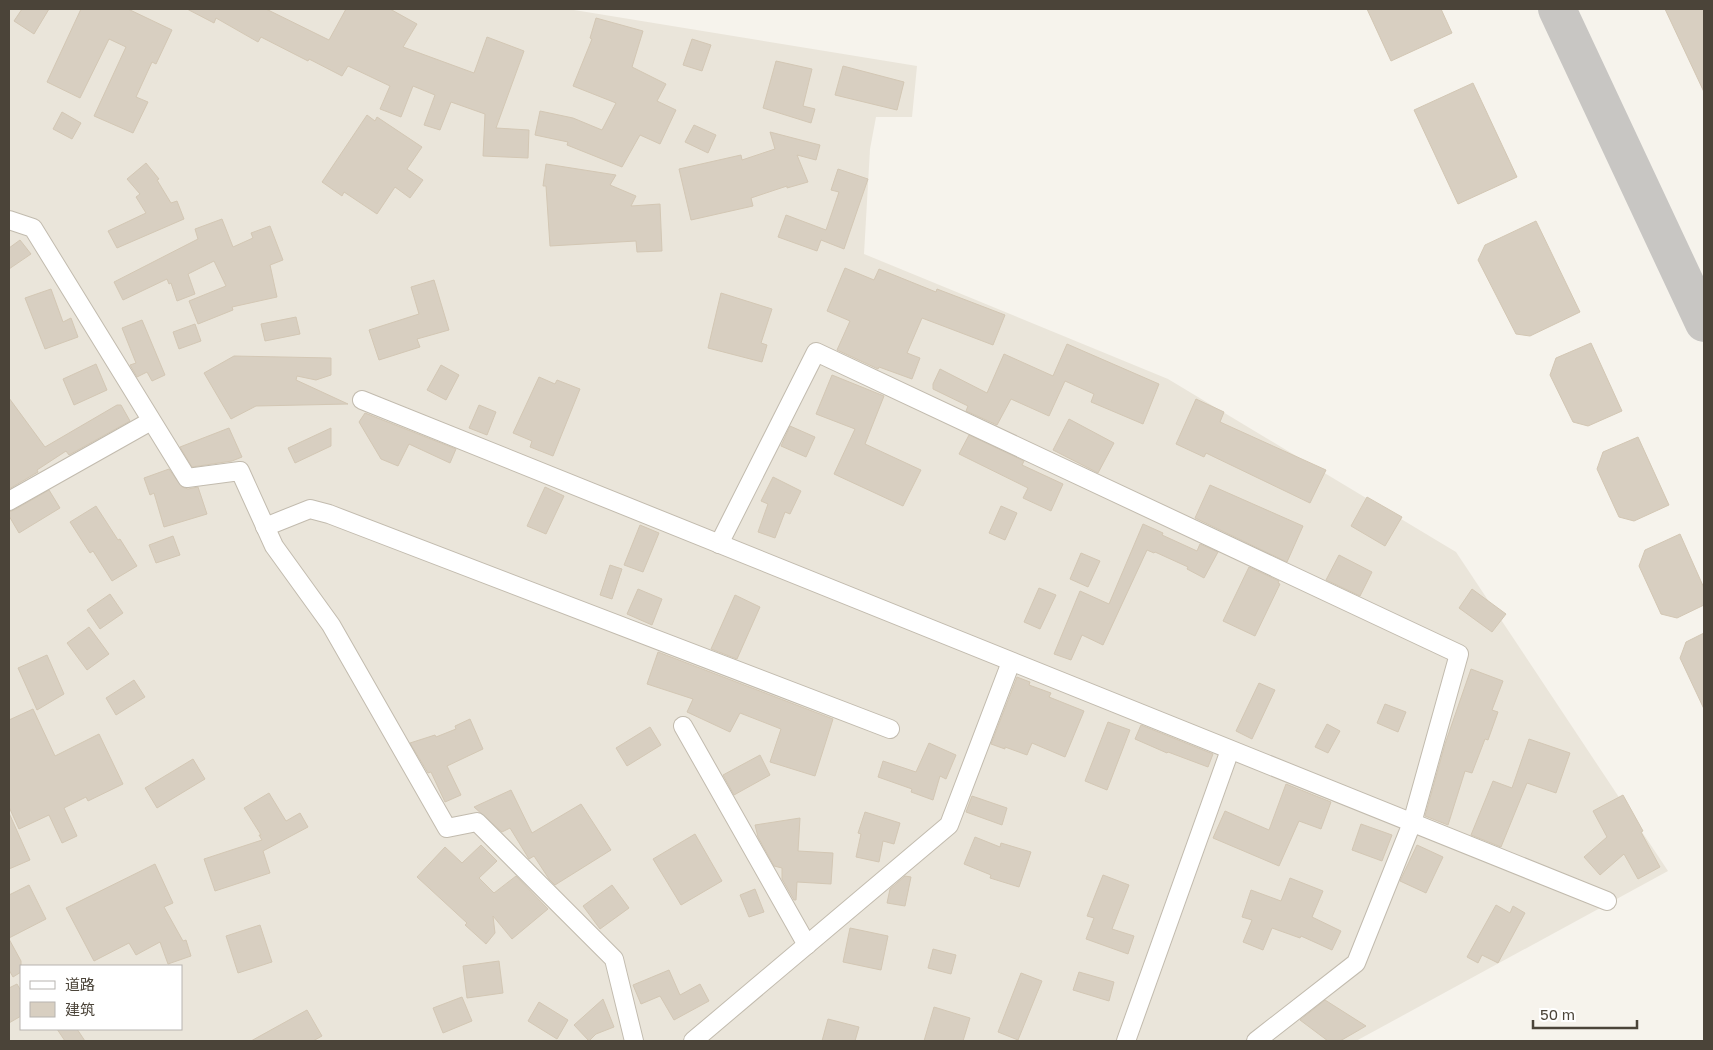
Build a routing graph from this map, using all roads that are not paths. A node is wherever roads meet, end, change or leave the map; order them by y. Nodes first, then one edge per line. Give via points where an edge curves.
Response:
1 (9, 220) edge
2 (362, 400) dead end
3 (152, 421) junction
4 (9, 501) edge
5 (265, 527) junction
6 (719, 544) junction
7 (1011, 662) junction
8 (683, 726) dead end
9 (890, 729) dead end
10 (1230, 750) junction
11 (1412, 823) junction
12 (1607, 901) dead end
13 (807, 945) junction
14 (634, 1041) edge
15 (693, 1041) edge
16 (1126, 1041) edge
17 (1256, 1041) edge

1 - 3 street via 33,228
2 - 6 street
3 - 4 street
3 - 5 street via 187,478 240,471
5 - 9 street via 310,509 329,514
5 - 14 street via 274,546 331,625 447,828 477,822 614,959
6 - 7 street
6 - 11 street via 816,352 1459,654
7 - 10 street
7 - 13 street via 949,826
8 - 13 street
10 - 11 street
10 - 16 street
11 - 12 street
11 - 17 street via 1356,963
13 - 15 street

